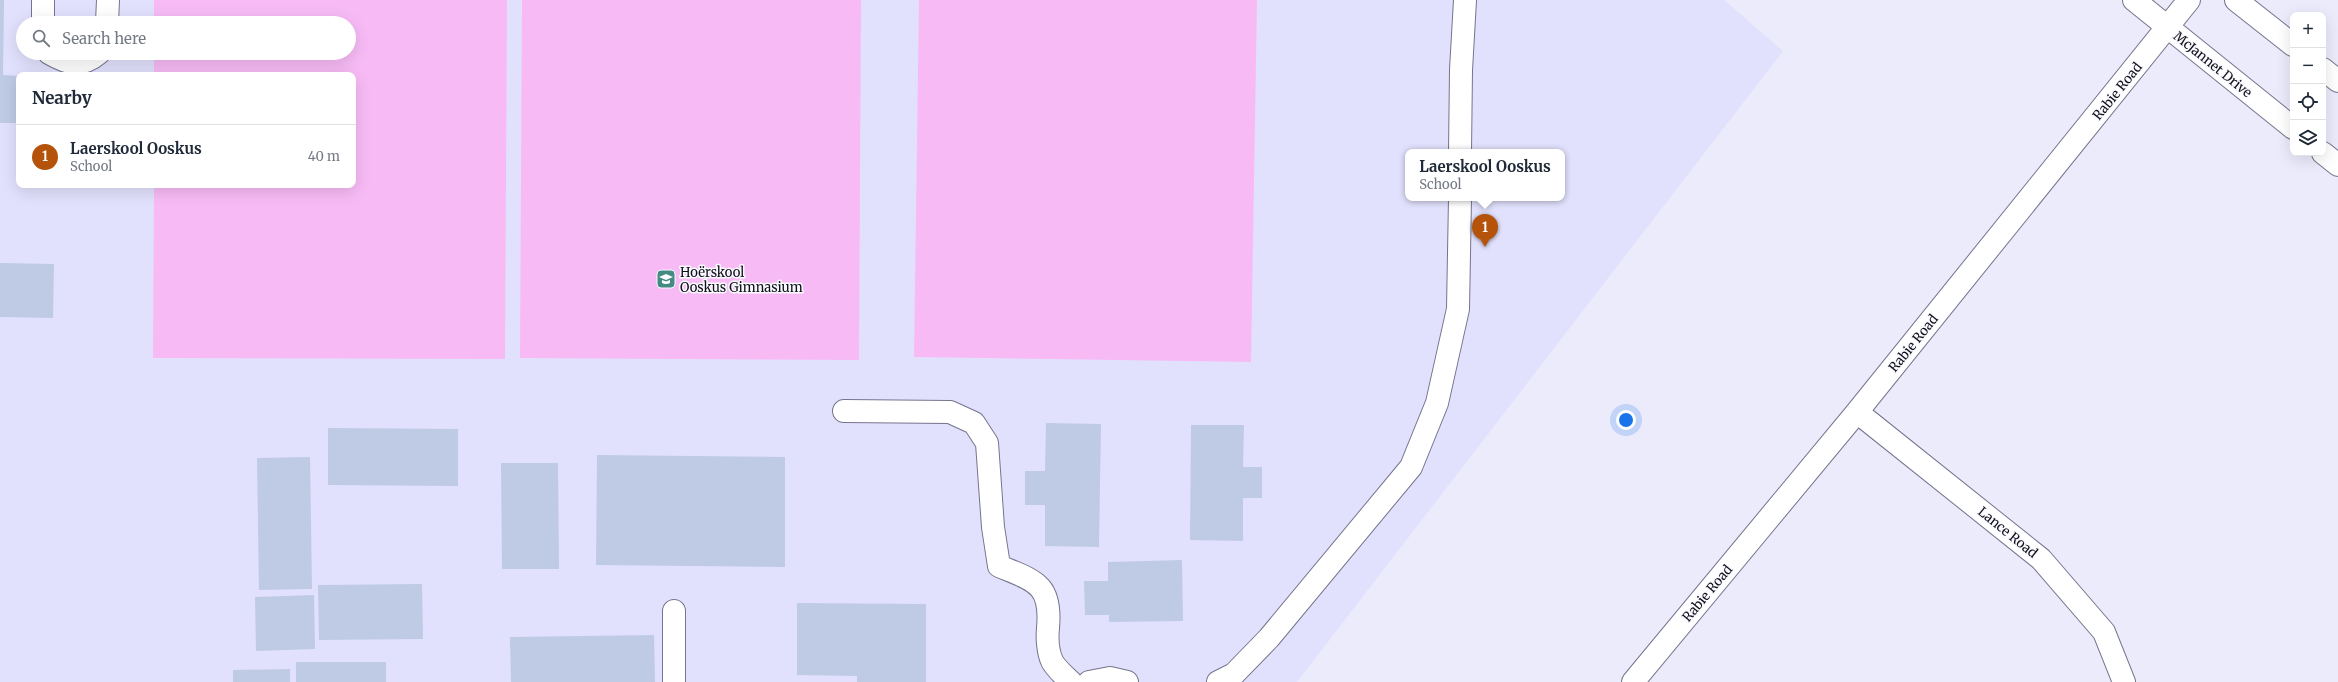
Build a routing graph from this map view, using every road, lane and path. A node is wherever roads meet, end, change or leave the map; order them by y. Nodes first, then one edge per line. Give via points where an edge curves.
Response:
1 (43, 0) edge
2 (108, 0) edge
3 (1465, 0) edge
4 (2134, 0) edge
5 (2189, 0) edge
6 (2236, 0) edge
7 (43, 16) edge
8 (107, 16) edge
9 (2168, 28) junction
10 (2290, 43) edge
11 (61, 60) edge
12 (90, 60) edge
13 (2326, 71) edge
14 (2338, 81) edge
15 (2290, 126) edge
16 (1460, 149) edge
17 (2326, 155) edge
18 (2338, 165) edge
19 (1460, 201) edge
20 (844, 411) dead end
21 (1857, 412) junction
22 (674, 611) dead end
23 (674, 682) edge
24 (1071, 682) edge
25 (1088, 682) edge
26 (1127, 682) edge
27 (1218, 682) edge
28 (1633, 682) edge
29 (2124, 682) edge

1 - 7 street
2 - 8 street
3 - 16 street
4 - 9 street, McJannet Drive
5 - 9 street, Rabie Road
6 - 10 street
9 - 15 street, McJannet Drive
9 - 21 street, Rabie Road
11 - 12 street
13 - 14 street
17 - 18 street
19 - 27 street via 1458,309 1437,403 1411,467 1269,638 1234,674
20 - 24 street via 950,412 974,423 987,442 993,527 999,566 1030,579 1044,591 1050,610 1047,638 1052,661
21 - 28 street, Rabie Road
21 - 29 street, Lance Road via 2041,559 2104,632
22 - 23 street
25 - 26 street via 1110,678

